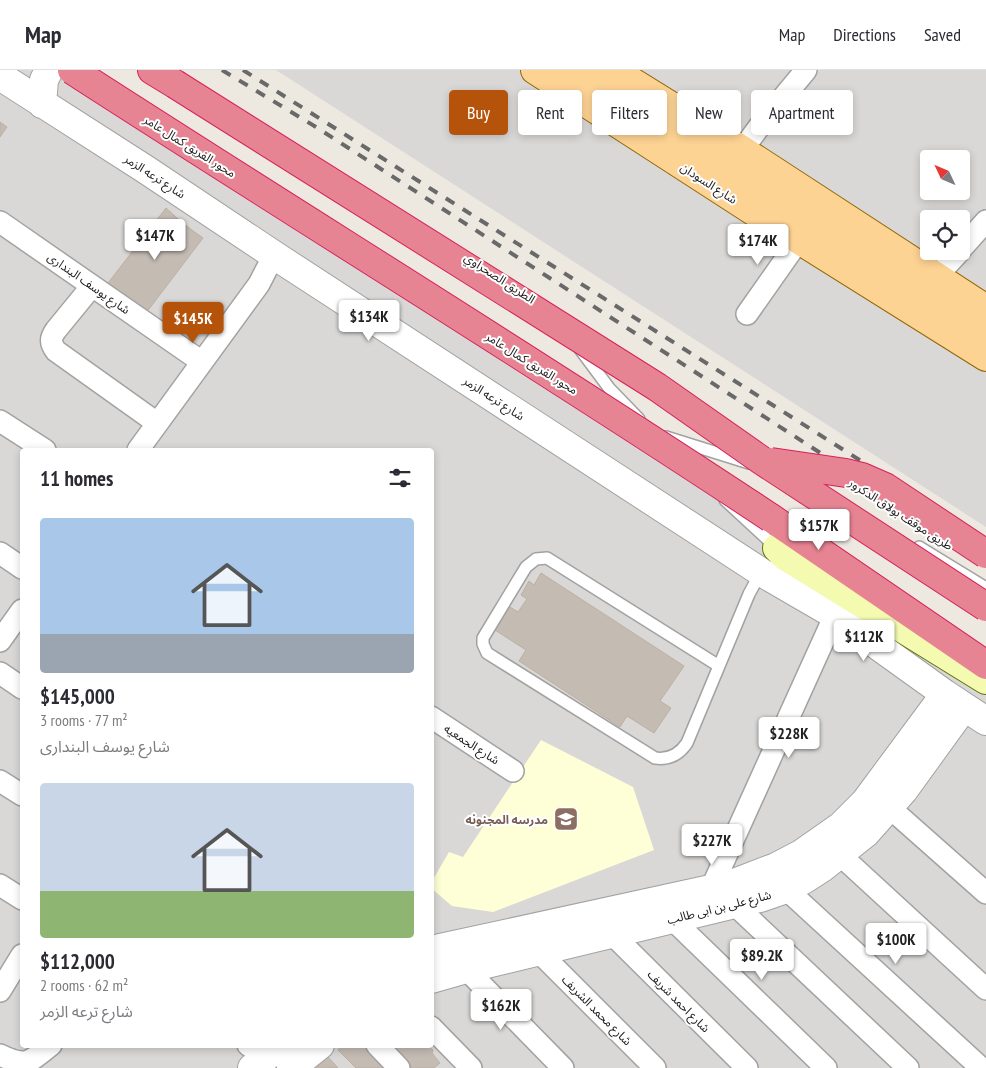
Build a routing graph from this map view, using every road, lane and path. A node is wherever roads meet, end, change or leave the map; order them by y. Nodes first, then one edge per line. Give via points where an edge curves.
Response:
1 (48, 70) edge
2 (72, 70) edge
3 (152, 70) edge
4 (171, 70) edge
5 (535, 70) edge
6 (572, 70) edge
7 (613, 70) edge
8 (806, 70) edge
9 (0, 76) edge
10 (42, 104) junction
11 (742, 150) junction
12 (986, 221) edge
13 (2, 227) edge
14 (970, 239) edge
15 (799, 240) junction
16 (274, 255) junction
17 (951, 260) edge
18 (937, 276) junction
19 (92, 286) junction
20 (986, 308) edge
21 (747, 314) dead end
22 (986, 333) edge
23 (986, 357) edge
24 (202, 362) junction
25 (0, 420) edge
26 (157, 423) junction
27 (652, 433) junction
28 (42, 448) edge
29 (139, 448) edge
30 (771, 467) junction
31 (866, 491) dead end
32 (877, 522) dead end
33 (911, 542) dead end
34 (777, 548) joint
35 (0, 553) edge
36 (986, 554) edge
37 (20, 567) edge
38 (761, 572) junction
39 (986, 588) edge
40 (986, 607) edge
41 (20, 613) edge
42 (835, 615) junction
43 (0, 641) edge
44 (986, 665) edge
45 (719, 666) junction
46 (0, 673) edge
47 (986, 680) edge
48 (20, 687) edge
49 (965, 707) edge
50 (434, 719) edge
51 (513, 771) dead end
52 (0, 781) edge
53 (20, 794) edge
54 (890, 808) junction
55 (839, 854) junction
56 (0, 885) edge
57 (711, 888) junction
58 (786, 889) junction
59 (986, 893) edge
60 (20, 898) edge
61 (734, 904) junction
62 (672, 919) junction
63 (612, 934) junction
64 (434, 951) edge
65 (540, 952) junction
66 (434, 955) edge
67 (20, 957) edge
68 (451, 974) edge
69 (986, 989) edge
70 (0, 991) edge
71 (434, 1030) edge
72 (47, 1048) edge
73 (380, 1048) edge
74 (0, 1055) edge
75 (399, 1068) edge
76 (471, 1068) edge
77 (563, 1068) edge
78 (654, 1068) edge
79 (747, 1068) edge
80 (826, 1068) edge
81 (908, 1068) edge
82 (981, 1068) edge

1 - 10 street
2 - 44 highway, محور الفريق كمال عامر, bridge via 632,425
3 - 30 highway, bridge via 657,387
4 - 27 lane, الطريق الصحراوي via 540,304 556,319 609,388
5 - 15 main road, شارع السودان
6 - 22 main road
7 - 11 main road
8 - 11 street
9 - 10 street, شارع ترعه الزمر
10 - 16 street, شارع ترعه الزمر
11 - 18 main road
12 - 14 street
13 - 19 street, شارع يوسف البندارى
15 - 21 street
15 - 23 main road, شارع السودان
16 - 24 street via 259,284
16 - 38 street, شارع ترعه الزمر
17 - 18 street
18 - 20 main road
19 - 24 street, شارع يوسف البندارى
19 - 26 street via 51,337 51,345
24 - 26 street
25 - 28 street
26 - 29 street
27 - 30 lane
27 - 34 lane, الطريق الصحراوي
30 - 31 lane, طريق موقف بولاق الدكرور via 841,475
30 - 32 lane via 810,482
30 - 36 highway, bridge via 862,477 885,487
30 - 40 highway, bridge
33 - 39 lane
34 - 47 main road
35 - 37 street
38 - 42 street, شارع ترعه الزمر
38 - 45 lane
41 - 43 street
42 - 49 street, شارع ترعه الزمر
42 - 57 street
45 - 45 lane via 687,743 679,753 661,759 487,653 483,638 526,567 536,559 547,558
46 - 48 street
49 - 54 street, شارع على بن ابى طالب
49 - 57 street, شارع على بن ابى طالب via 880,782 841,826 776,868
50 - 51 street, شارع الجمعيه
52 - 53 street
54 - 55 street, شارع على بن ابى طالب
54 - 59 street
55 - 58 street, شارع على بن ابى طالب
55 - 69 street
56 - 60 street
57 - 64 street, شارع على بن ابى طالب
58 - 61 street, شارع على بن ابى طالب
58 - 82 street
61 - 62 street, شارع على بن ابى طالب
61 - 81 street
62 - 63 street, شارع على بن ابى طالب
62 - 80 street
63 - 65 street, شارع على بن ابى طالب
63 - 79 street, شارع احمد شريف
65 - 68 street, شارع على بن ابى طالب
65 - 78 street, شارع محمد الشريف
66 - 68 street
67 - 70 street
68 - 77 street
71 - 76 street
72 - 74 street via 30,1062 22,1064
73 - 75 street

